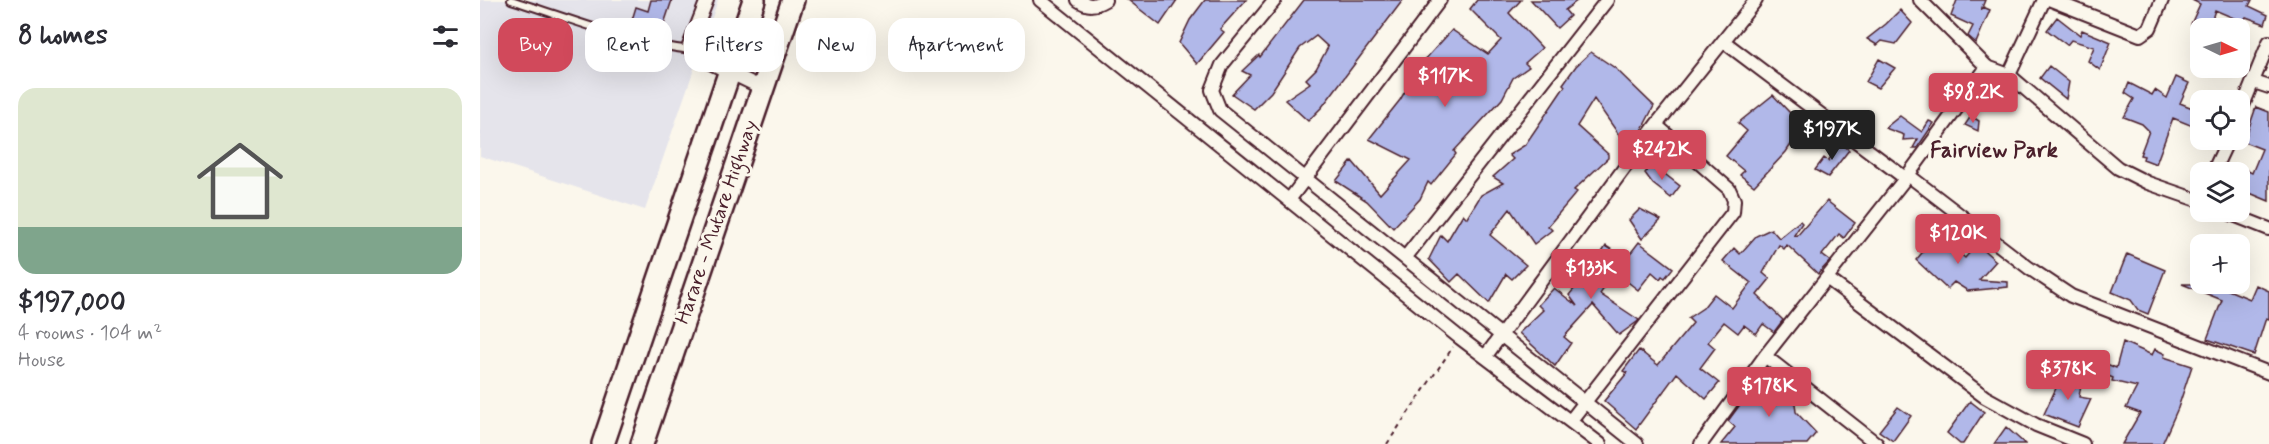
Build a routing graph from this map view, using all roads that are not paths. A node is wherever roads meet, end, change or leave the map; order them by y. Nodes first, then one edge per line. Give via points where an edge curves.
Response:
1 (511, 0) edge
2 (707, 0) edge
3 (754, 0) edge
4 (793, 0) edge
5 (1040, 0) edge
6 (1078, 0) edge
7 (1105, 0) edge
8 (1275, 0) edge
9 (1440, 0) edge
10 (1606, 0) edge
11 (1755, 0) edge
12 (1920, 0) edge
13 (2044, 0) edge
14 (2051, 0) edge
15 (2162, 0) edge
16 (700, 18) edge
17 (748, 18) edge
18 (1723, 41) junction
19 (2269, 42) edge
20 (684, 49) edge
21 (1987, 67) junction
22 (729, 72) joint
23 (2009, 75) junction
24 (2254, 82) junction
25 (2269, 87) edge
26 (762, 88) junction
27 (2250, 91) edge
28 (1656, 125) junction
29 (1907, 177) junction
30 (1305, 178) junction
31 (2190, 198) edge
32 (1289, 200) junction
33 (2250, 221) edge
34 (2269, 229) edge
35 (1406, 258) junction
36 (1828, 279) junction
37 (1502, 334) junction
38 (1765, 356) junction
39 (1485, 357) junction
40 (2269, 373) edge
41 (1584, 403) junction
42 (1570, 420) junction
43 (603, 444) edge
44 (642, 444) edge
45 (1599, 444) edge
46 (1636, 444) edge
47 (1701, 444) edge
48 (1876, 444) edge
49 (2083, 444) edge

1 - 20 lane via 633,39
2 - 16 street
3 - 17 highway, Harare - Mutare Highway
4 - 26 highway, Harare - Mutare Highway
5 - 32 street
6 - 7 street via 1085,5
8 - 30 street via 1222,65 1212,90 1220,110
9 - 30 street
10 - 35 street
11 - 18 street
12 - 21 street
13 - 23 street
14 - 15 street via 2140,34 2150,28
18 - 28 street
18 - 29 street
19 - 24 street
21 - 23 street
21 - 29 street
22 - 26 street
22 - 43 highway, Harare - Mutare Highway
23 - 31 street via 2118,168
24 - 25 street
24 - 27 street
26 - 44 highway, Harare - Mutare Highway
28 - 37 street
28 - 41 street via 1729,189 1734,200 1733,212
29 - 36 street
29 - 40 street via 2072,296
30 - 32 street
30 - 35 street
32 - 39 street
33 - 34 street
35 - 37 street
36 - 38 street
36 - 49 street via 1985,397 2036,425
37 - 39 street
37 - 41 street
38 - 47 street
38 - 48 street
39 - 42 street
41 - 42 street
41 - 46 street
42 - 45 street

